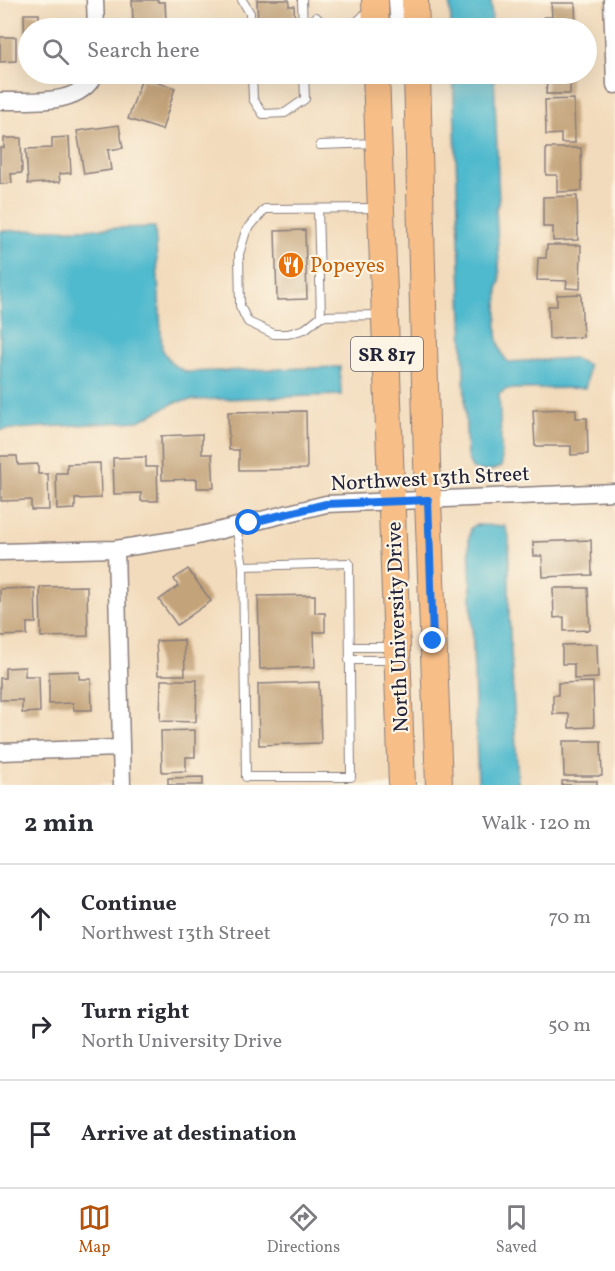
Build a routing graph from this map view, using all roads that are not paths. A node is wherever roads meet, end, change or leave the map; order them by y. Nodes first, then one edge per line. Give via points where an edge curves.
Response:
1 (95, 0) edge
2 (242, 0) edge
3 (302, 0) edge
4 (416, 0) edge
5 (612, 0) edge
6 (382, 1) edge
7 (96, 18) edge
8 (250, 18) edge
9 (303, 18) edge
10 (364, 18) edge
11 (378, 18) edge
12 (393, 18) edge
13 (416, 18) edge
14 (84, 84) edge
15 (252, 84) edge
16 (304, 84) edge
17 (376, 84) edge
18 (408, 84) edge
19 (417, 84) edge
20 (615, 85) edge
21 (0, 101) edge
22 (418, 120) junction
23 (378, 143) junction
24 (320, 145) dead end
25 (381, 208) junction
26 (318, 209) junction
27 (386, 315) junction
28 (321, 316) junction
29 (615, 492) edge
30 (393, 500) junction
31 (428, 500) junction
32 (236, 526) junction
33 (116, 549) junction
34 (0, 552) edge
35 (243, 566) junction
36 (350, 647) junction
37 (398, 653) junction
38 (349, 660) junction
39 (120, 748) junction
40 (0, 752) edge
41 (122, 785) edge
42 (402, 785) edge
43 (439, 785) edge

1 - 7 street
2 - 8 lane
3 - 9 lane
4 - 13 main road
5 - 20 street
6 - 10 lane
6 - 11 main road
6 - 12 street
14 - 21 street via 62,99
15 - 16 lane via 253,99 263,114 285,113 304,99
17 - 23 main road, North University Drive / SR 817
18 - 22 street, North University Drive
19 - 22 main road, North University Drive / SR 817
22 - 31 main road, North University Drive / SR 817
23 - 24 lane
23 - 25 main road, North University Drive / SR 817
25 - 26 lane
25 - 27 main road, North University Drive / SR 817
26 - 28 lane
26 - 28 lane via 265,209 246,231 239,254 238,284 240,306 248,322 274,334 304,329
27 - 28 lane
27 - 30 main road, North University Drive / SR 817
29 - 31 street, Northwest 13th Street
30 - 31 street, Northwest 13th Street
30 - 32 street, Northwest 13th Street via 326,504
30 - 37 main road, North University Drive / SR 817
31 - 43 main road, North University Drive / SR 817
32 - 33 street, Northwest 13th Street
32 - 35 lane
33 - 34 street, Northwest 13th Street
33 - 39 street
35 - 36 lane via 349,563
35 - 38 lane via 246,777 351,777
36 - 37 lane
36 - 38 lane
37 - 38 lane
37 - 42 main road, North University Drive / SR 817
39 - 40 street
39 - 41 street

